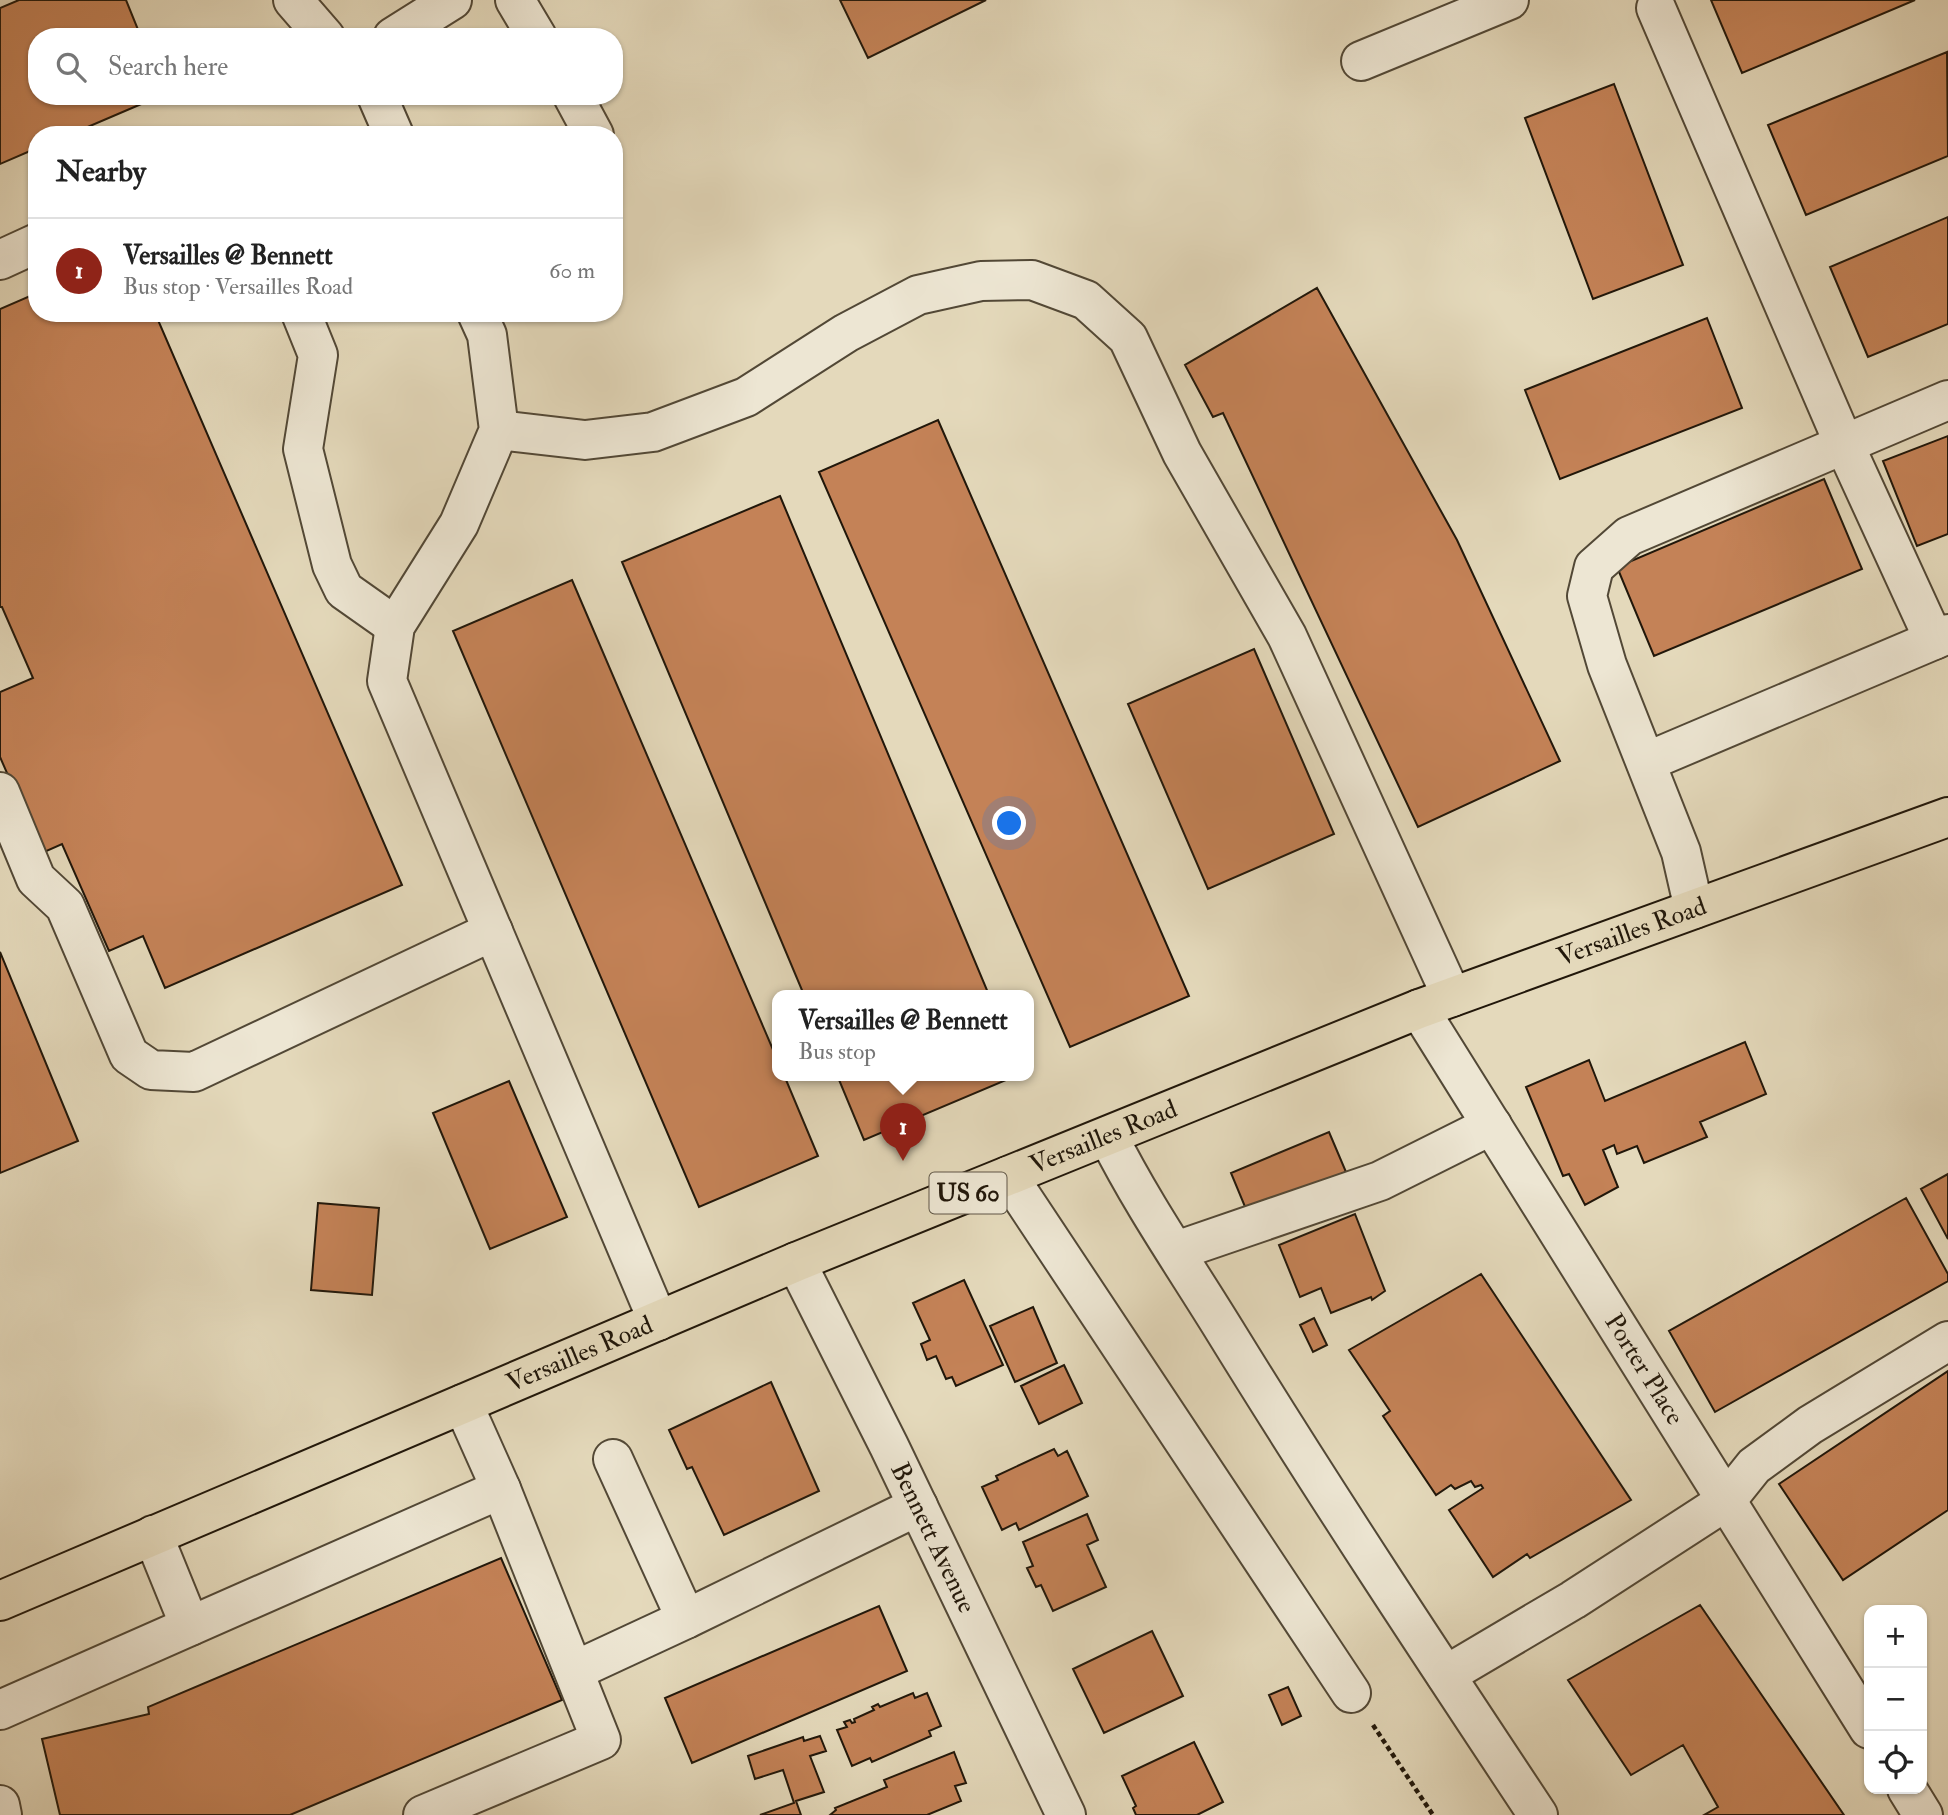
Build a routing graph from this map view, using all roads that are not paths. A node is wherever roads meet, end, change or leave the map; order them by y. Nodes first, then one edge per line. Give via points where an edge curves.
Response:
1 (293, 0) edge
2 (452, 0) edge
3 (515, 0) edge
4 (1509, 0) edge
5 (1656, 8) dead end
6 (317, 28) edge
7 (407, 28) edge
8 (532, 28) edge
9 (1361, 61) dead end
10 (381, 105) edge
11 (578, 105) edge
12 (390, 126) edge
13 (589, 126) edge
14 (28, 247) edge
15 (0, 260) edge
16 (305, 322) edge
17 (481, 322) edge
18 (1948, 400) edge
19 (499, 430) junction
20 (1844, 444) junction
21 (395, 626) junction
22 (1941, 637) edge
23 (1646, 762) junction
24 (0, 792) edge
25 (1948, 817) edge
26 (1694, 909) junction
27 (494, 932) junction
28 (1436, 1003) junction
29 (1493, 1125) junction
30 (1108, 1136) junction
31 (1009, 1176) junction
32 (1176, 1251) junction
33 (796, 1262) junction
34 (658, 1321) junction
35 (1948, 1341) edge
36 (463, 1404) junction
37 (613, 1459) dead end
38 (501, 1489) junction
39 (1726, 1501) junction
40 (918, 1506) junction
41 (153, 1535) junction
42 (0, 1601) edge
43 (686, 1619) junction
44 (190, 1626) junction
45 (573, 1671) junction
46 (1446, 1675) junction
47 (1352, 1693) road end
48 (0, 1710) edge
49 (1864, 1721) edge
50 (1910, 1794) edge
51 (0, 1805) edge
52 (2, 1815) edge
53 (423, 1815) edge
54 (1066, 1815) edge
55 (1538, 1815) edge
56 (1923, 1815) edge

1 - 6 street
2 - 7 street
3 - 8 street
4 - 9 street
5 - 20 street
10 - 12 street
11 - 13 street
14 - 15 street
16 - 21 street via 318,355 303,449 332,565 344,590
17 - 19 street via 487,335
18 - 20 street
19 - 21 street via 459,524
19 - 28 street, Porter Place via 585,440 653,432 746,397 846,333 918,295 981,281 1032,280 1086,300 1128,338 1182,453 1287,636
20 - 22 street
20 - 23 street via 1629,536 1594,567 1587,596 1607,665
21 - 27 street via 387,681
22 - 23 street
23 - 26 street via 1681,852
24 - 27 street via 36,879 65,906 129,1055 151,1070 194,1072
25 - 26 main road, Versailles Road / US 60
26 - 28 main road, Versailles Road / US 60
27 - 34 street
28 - 29 street, Porter Place
28 - 30 main road, Versailles Road / US 60
29 - 32 street via 1380,1181
29 - 39 street, Porter Place
30 - 31 main road, Versailles Road / US 60
30 - 32 street via 1131,1182
31 - 33 main road, Versailles Road / US 60
31 - 47 street
32 - 46 street
33 - 34 main road, Versailles Road / US 60
33 - 40 street, Bennett Avenue
34 - 36 main road, Versailles Road / US 60
35 - 39 street via 1810,1425 1754,1466
36 - 38 street
36 - 41 main road, Versailles Road / US 60
37 - 43 street
38 - 44 street
38 - 45 street
39 - 46 street
39 - 49 street, Porter Place
40 - 43 street
40 - 54 street, Bennett Avenue
41 - 42 main road, Versailles Road / US 60
41 - 44 street
43 - 45 street
44 - 48 street
45 - 53 street via 601,1740
46 - 55 street
50 - 56 street
51 - 52 street

